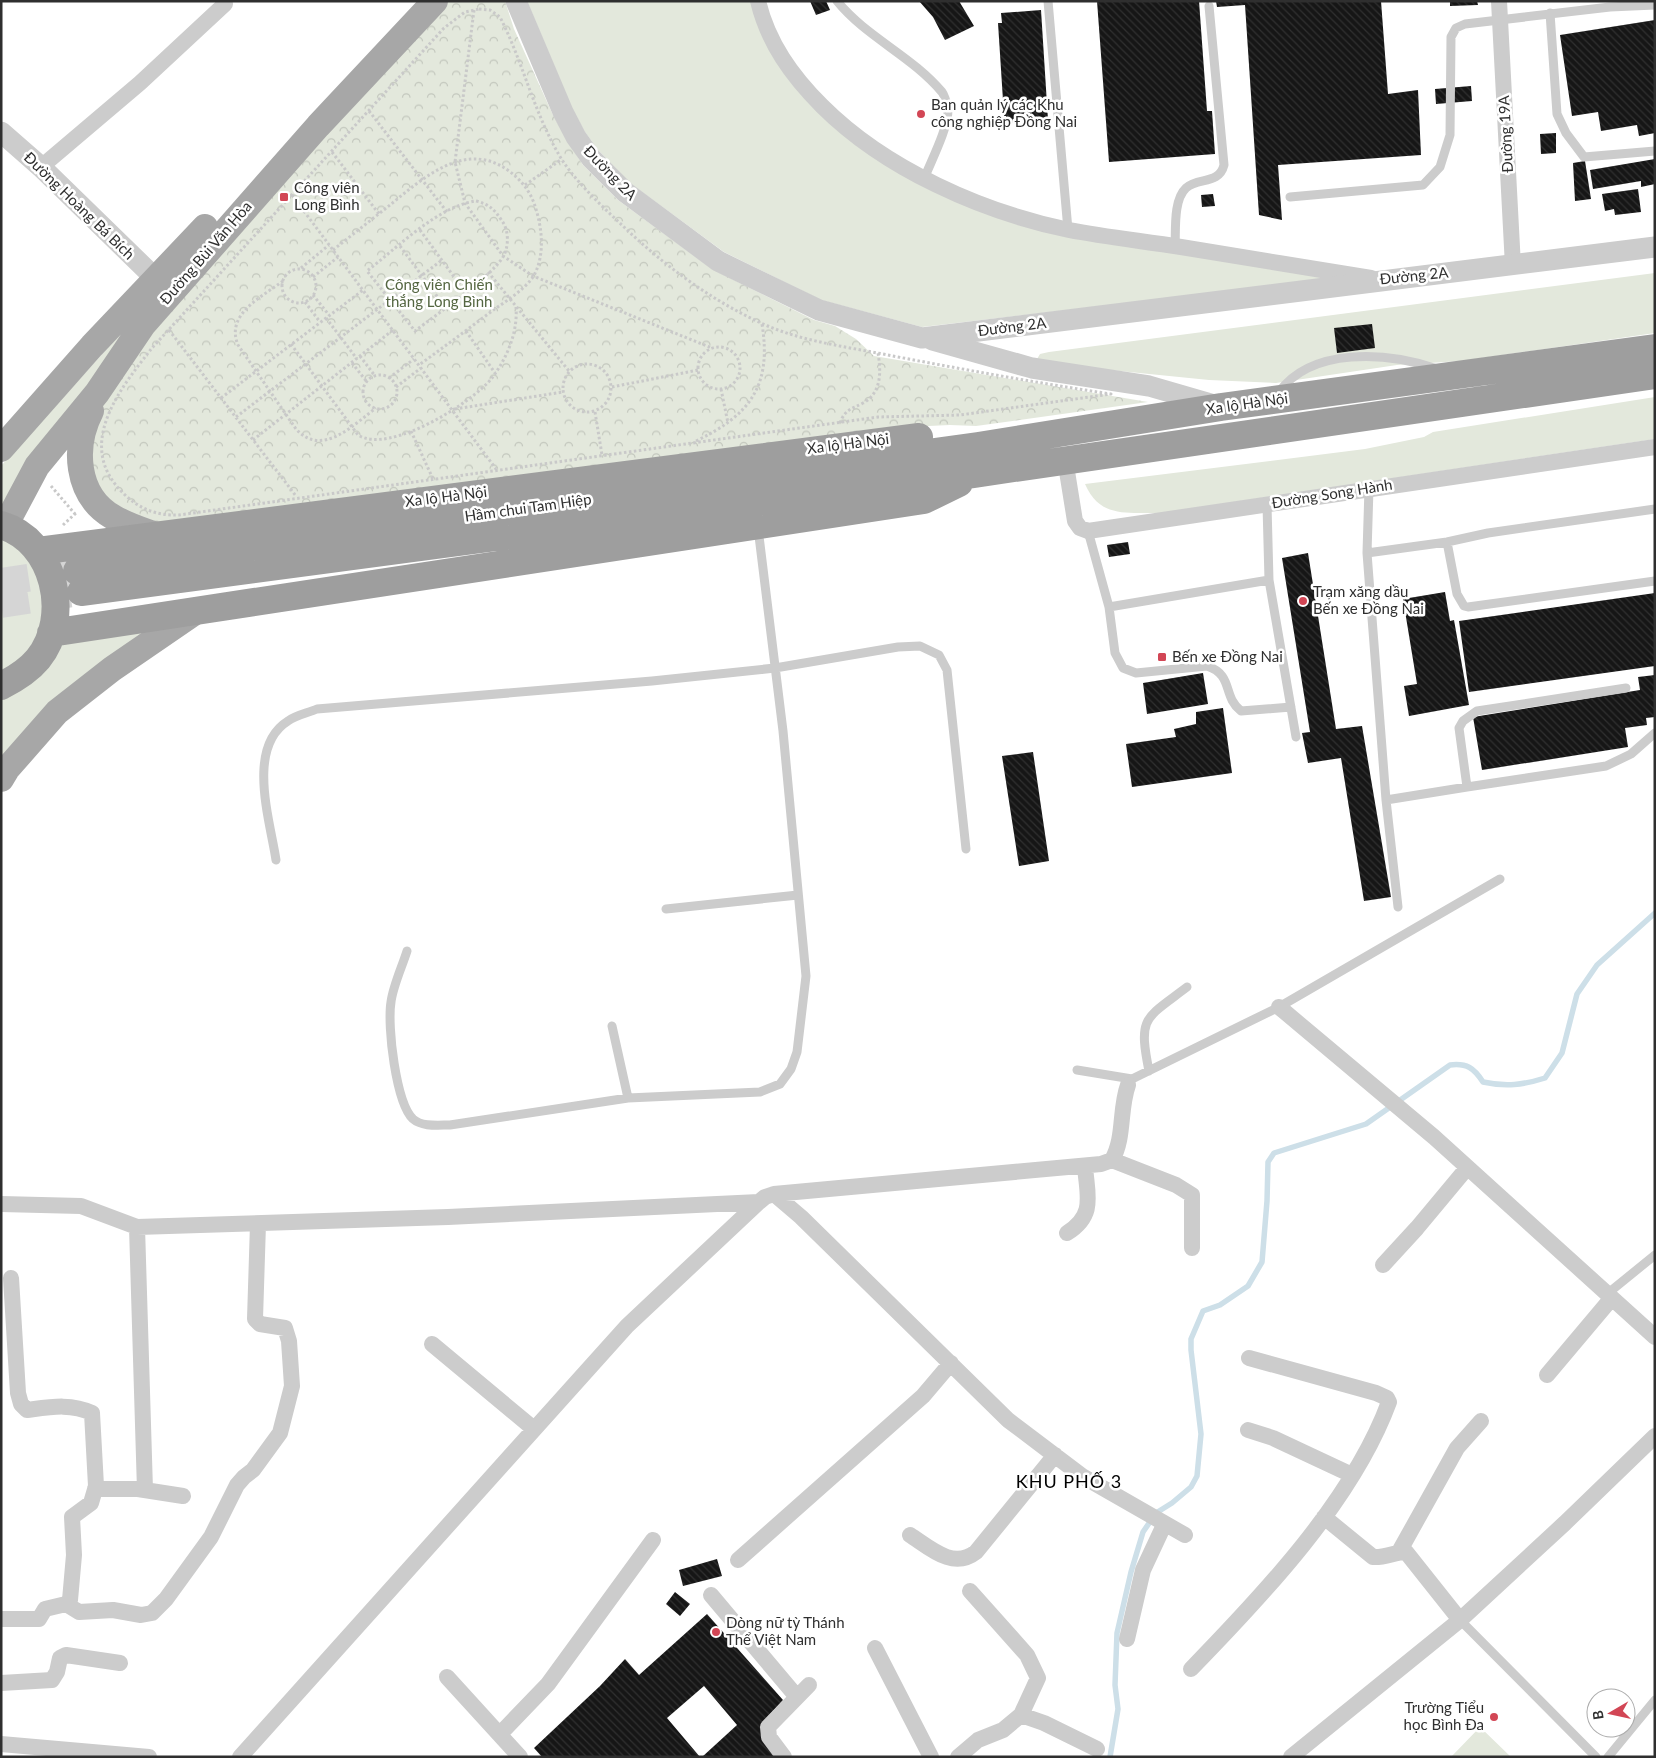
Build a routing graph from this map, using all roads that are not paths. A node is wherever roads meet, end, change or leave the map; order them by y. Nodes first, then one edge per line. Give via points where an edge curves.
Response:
1 (413, 1) edge
2 (435, 1) edge
3 (516, 1) edge
4 (758, 1) edge
5 (837, 1) edge
6 (1048, 1) edge
7 (1499, 1) edge
8 (225, 4) dead end
9 (1655, 5) edge
10 (1209, 6) dead end
11 (1550, 14) junction
12 (1500, 22) junction
13 (1, 132) edge
14 (1655, 151) edge
15 (41, 167) junction
16 (924, 179) junction
17 (1290, 197) dead end
18 (1068, 230) junction
19 (1175, 246) junction
20 (1655, 247) edge
21 (1514, 266) junction
22 (1381, 280) junction
23 (163, 287) junction
24 (922, 338) junction
25 (1655, 348) edge
26 (1655, 375) edge
27 (97, 393) junction
28 (1221, 407) junction
29 (978, 446) junction
30 (1655, 447) edge
31 (1, 449) edge
32 (1065, 459) junction
33 (973, 474) junction
34 (1369, 488) junction
35 (1267, 505) junction
36 (1655, 509) edge
37 (3, 526) edge
38 (758, 526) junction
39 (1088, 531) junction
40 (156, 535) junction
41 (1447, 542) junction
42 (38, 551) junction
43 (1367, 553) junction
44 (1269, 580) junction
45 (1655, 581) edge
46 (1109, 607) junction
47 (198, 610) junction
48 (51, 632) junction
49 (775, 668) junction
50 (1, 686) edge
51 (1626, 688) dead end
52 (1291, 707) junction
53 (1655, 733) edge
54 (1296, 737) dead end
55 (1, 779) edge
56 (1467, 787) junction
57 (1386, 800) junction
58 (966, 849) dead end
59 (276, 860) dead end
60 (1500, 879) dead end
61 (798, 896) junction
62 (1398, 907) dead end
63 (666, 909) dead end
64 (408, 951) dead end
65 (1187, 986) dead end
66 (1279, 1007) junction
67 (612, 1026) dead end
68 (1077, 1070) dead end
69 (1149, 1071) junction
70 (1130, 1082) junction
71 (628, 1098) junction
72 (1112, 1160) junction
73 (1085, 1166) junction
74 (1467, 1168) junction
75 (774, 1194) junction
76 (759, 1202) junction
77 (1, 1204) edge
78 (258, 1224) junction
79 (137, 1228) junction
80 (1067, 1233) dead end
81 (1192, 1248) dead end
82 (1655, 1255) edge
83 (1383, 1265) dead end
84 (11, 1278) dead end
85 (1609, 1296) junction
86 (1655, 1337) edge
87 (432, 1344) dead end
88 (1249, 1358) dead end
89 (951, 1364) junction
90 (1547, 1375) dead end
91 (1481, 1421) dead end
92 (534, 1429) junction
93 (1248, 1430) dead end
94 (1655, 1436) edge
95 (1055, 1455) junction
96 (1352, 1475) junction
97 (95, 1490) junction
98 (145, 1490) junction
99 (183, 1496) dead end
100 (1324, 1517) junction
101 (1164, 1525) junction
102 (910, 1535) dead end
103 (1185, 1536) dead end
104 (653, 1540) dead end
105 (1399, 1552) junction
106 (738, 1560) dead end
107 (970, 1591) dead end
108 (711, 1595) dead end
109 (66, 1604) junction
110 (1, 1619) edge
111 (1460, 1620) junction
112 (1127, 1639) dead end
113 (875, 1648) dead end
114 (120, 1663) dead end
115 (1191, 1669) dead end
116 (447, 1676) dead end
117 (1, 1683) edge
118 (809, 1685) dead end
119 (797, 1697) junction
120 (1655, 1700) edge
121 (1021, 1715) junction
122 (500, 1734) junction
123 (1, 1744) edge
124 (1097, 1749) dead end
125 (149, 1757) edge
126 (240, 1757) edge
127 (520, 1757) edge
128 (784, 1757) edge
129 (931, 1757) edge
130 (958, 1757) edge
131 (1291, 1757) edge
132 (1596, 1757) edge
133 (1608, 1757) edge

1 - 23 main road, Đường Bùi Văn Hòa
2 - 23 main road, Đường Bùi Văn Hòa
3 - 24 street, Đường 2A via 562,112 576,137 591,158 624,192 718,261 819,310
4 - 16 street via 772,42 808,93 840,124
5 - 16 lane via 848,15 919,70 943,94 948,110 944,128
6 - 18 lane
7 - 12 street, Đường 19A
8 - 15 street via 140,83
9 - 11 lane
10 - 19 lane via 1224,165 1216,178 1185,189 1179,200
11 - 12 lane
11 - 14 lane via 1557,114 1584,157
12 - 17 lane via 1465,24 1456,28 1452,37 1450,135 1440,167 1423,185
12 - 21 street, Đường 19A
13 - 15 street, Đường Hoàng Bá Bích
15 - 23 street, Đường Hoàng Bá Bích
16 - 18 street via 993,208
18 - 19 street
19 - 22 street
20 - 21 street, Đường 2A
21 - 22 street, Đường 2A
22 - 24 street, Đường 2A
23 - 27 main road, Đường Bùi Văn Hòa via 143,325
23 - 31 main road, Đường Bùi Văn Hòa via 92,346
24 - 28 street via 1032,368 1149,386
25 - 28 highway, Xa lộ Hà Nội
26 - 32 highway, Xa lộ Hà Nội
27 - 37 main road, Đường Bùi Văn Hòa via 37,466
27 - 40 main road via 80,436 79,464 85,484 96,502 112,517
28 - 29 highway, Xa lộ Hà Nội
29 - 33 highway, Hầm chui Tam Hiệp via 79,581
29 - 40 highway, Xa lộ Hà Nội via 949,436 898,438
30 - 34 street, Đường Song Hành
32 - 33 highway, Xa lộ Hà Nội
32 - 39 street via 1075,520 1080,528
33 - 38 highway, Xa lộ Hà Nội via 924,500
34 - 35 street, Đường Song Hành
34 - 43 lane
35 - 39 street, Đường Song Hành
35 - 44 lane
36 - 41 lane
37 - 42 highway via 23,537
38 - 47 highway, Xa lộ Hà Nội
38 - 49 lane
39 - 46 lane
40 - 42 highway, Xa lộ Hà Nội
41 - 43 lane
41 - 45 lane via 1457,594 1468,607
42 - 48 highway via 49,571 55,592 56,613
43 - 57 lane
44 - 46 lane
44 - 52 lane
46 - 52 lane via 1115,653 1123,668 1136,673 1207,666 1218,670 1226,680 1235,707 1241,711
47 - 48 highway, Xa lộ Hà Nội
47 - 55 main road via 112,669 57,712
48 - 50 highway via 39,658 20,677
49 - 58 lane via 920,646 939,655 947,670
49 - 59 lane via 317,709 287,721 268,741 262,768
49 - 61 lane
51 - 56 lane via 1470,714 1459,728
52 - 54 lane
53 - 56 lane via 1631,754 1606,766
56 - 57 lane
57 - 62 lane
60 - 66 lane
61 - 63 lane
61 - 71 lane via 806,976 797,1052 791,1069 780,1084 760,1092
64 - 71 lane via 391,1002 393,1057 403,1105 413,1120 429,1126 450,1124
65 - 69 lane via 1150,1014 1144,1028
66 - 69 lane
66 - 74 street
67 - 71 lane
68 - 70 lane
69 - 70 lane
70 - 72 street via 1125,1094 1119,1148
72 - 73 street
72 - 81 street via 1176,1185 1192,1195
73 - 75 street
73 - 80 street via 1086,1214 1080,1225
74 - 83 street
74 - 85 street
75 - 76 street
75 - 89 street
76 - 78 street
76 - 92 street via 627,1326
77 - 79 street via 81,1206
78 - 79 street
78 - 109 street via 255,1319 260,1324 285,1328 289,1341 292,1386 280,1433 259,1464 237,1485 212,1537 152,1613 79,1612
79 - 98 street
82 - 85 lane
84 - 97 street via 21,1404 27,1410 61,1406 80,1407 92,1412
85 - 86 street
85 - 90 street
87 - 92 street
88 - 96 street via 1387,1398 1377,1434
89 - 95 street via 1008,1420
89 - 106 street via 923,1396
91 - 105 street via 1457,1448
92 - 126 street
93 - 96 street via 1273,1438
94 - 111 street
95 - 101 street via 1082,1476
95 - 102 street via 969,1558 960,1561 937,1554
96 - 100 street
97 - 98 street
97 - 109 street via 91,1503 72,1517 72,1593
98 - 99 street
100 - 105 street via 1373,1557
100 - 115 street via 1249,1610
101 - 103 street
101 - 112 street via 1143,1570
104 - 122 street via 548,1684
105 - 111 street via 1406,1552 1412,1557
107 - 121 street via 1027,1655 1038,1678
108 - 119 street
109 - 110 street via 45,1609 39,1619
111 - 131 street
111 - 132 lane
113 - 129 street
114 - 117 street via 66,1655 60,1658 52,1680
116 - 122 street
118 - 119 street
119 - 128 street via 768,1727 769,1737
120 - 133 lane
121 - 124 street via 1044,1722
121 - 130 street via 1004,1730 978,1740
122 - 127 street
123 - 125 street

